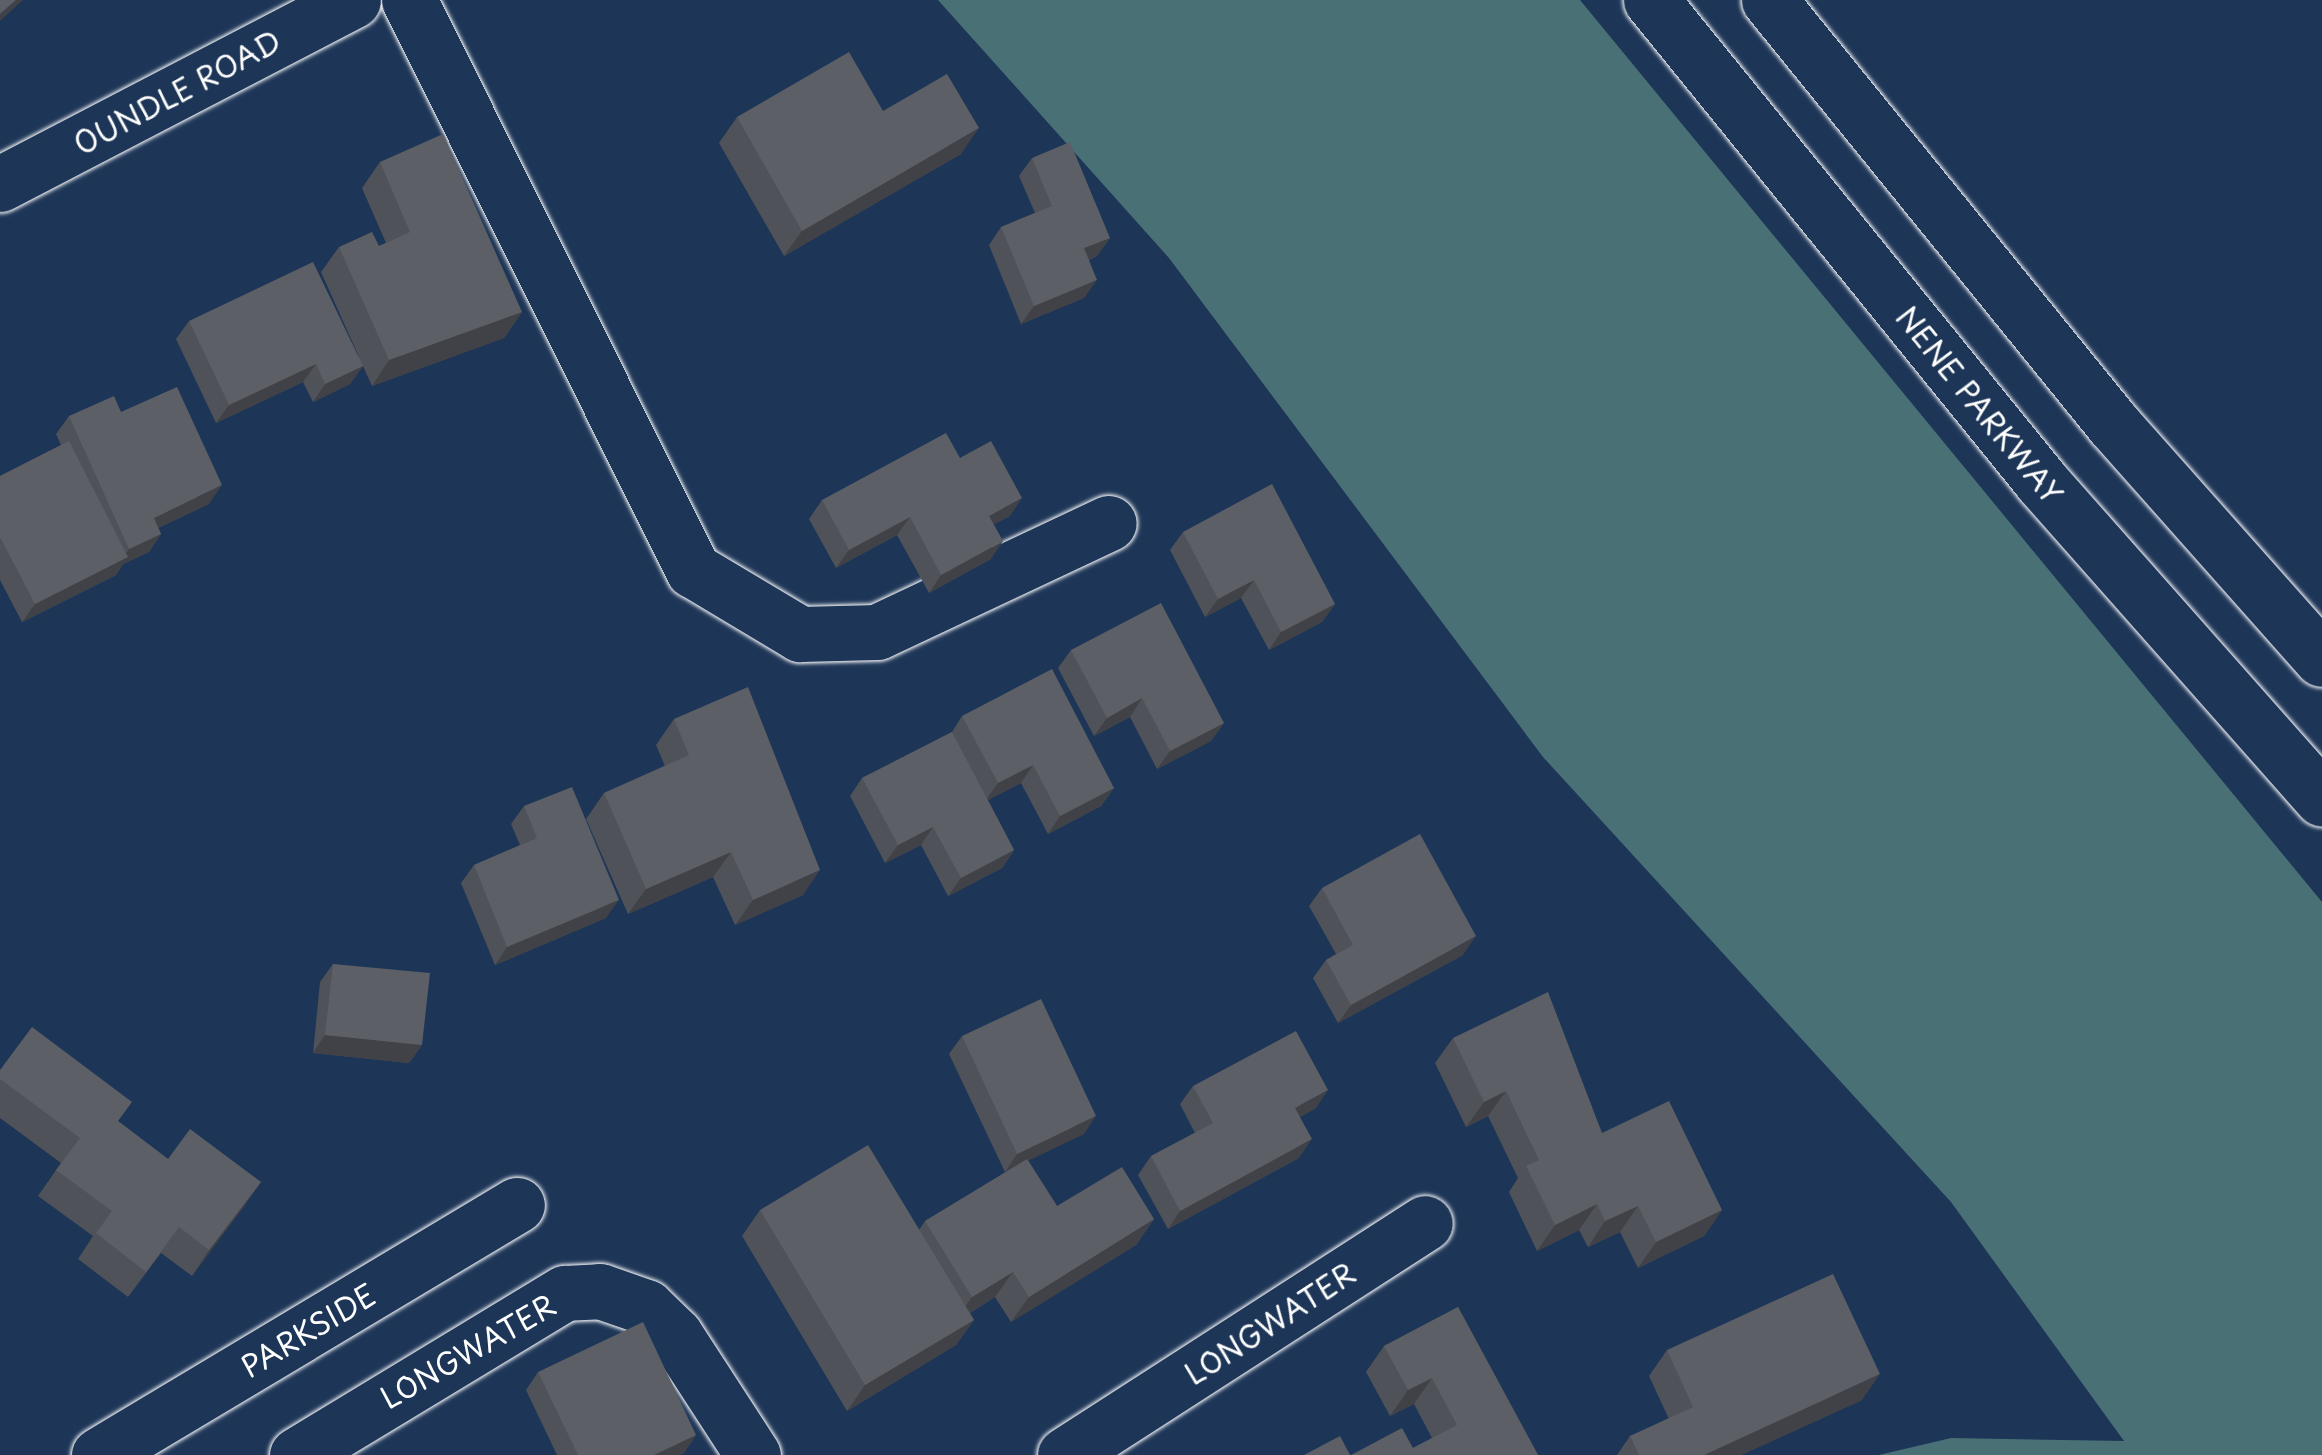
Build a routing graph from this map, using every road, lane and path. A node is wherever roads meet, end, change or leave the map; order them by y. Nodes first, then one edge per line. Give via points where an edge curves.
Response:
1 (353, 0) edge
2 (409, 0) edge
3 (1651, 0) edge
4 (1769, 0) edge
5 (0, 184) edge
6 (1109, 523) dead end
7 (2322, 659) edge
8 (2322, 799) edge
9 (517, 1205) dead end
10 (1425, 1223) dead end
11 (98, 1455) edge
12 (297, 1455) edge
13 (753, 1455) edge
14 (1065, 1455) edge

1 - 5 main road, OUNDLE ROAD
2 - 6 main road via 693,570 800,634 877,632
3 - 8 main road, NENE PARKWAY via 2041,482
4 - 7 main road via 2113,424
9 - 11 main road, PARKSIDE
10 - 14 main road, LONGWATER
12 - 13 main road, LONGWATER via 565,1293 600,1291 646,1307 674,1335

